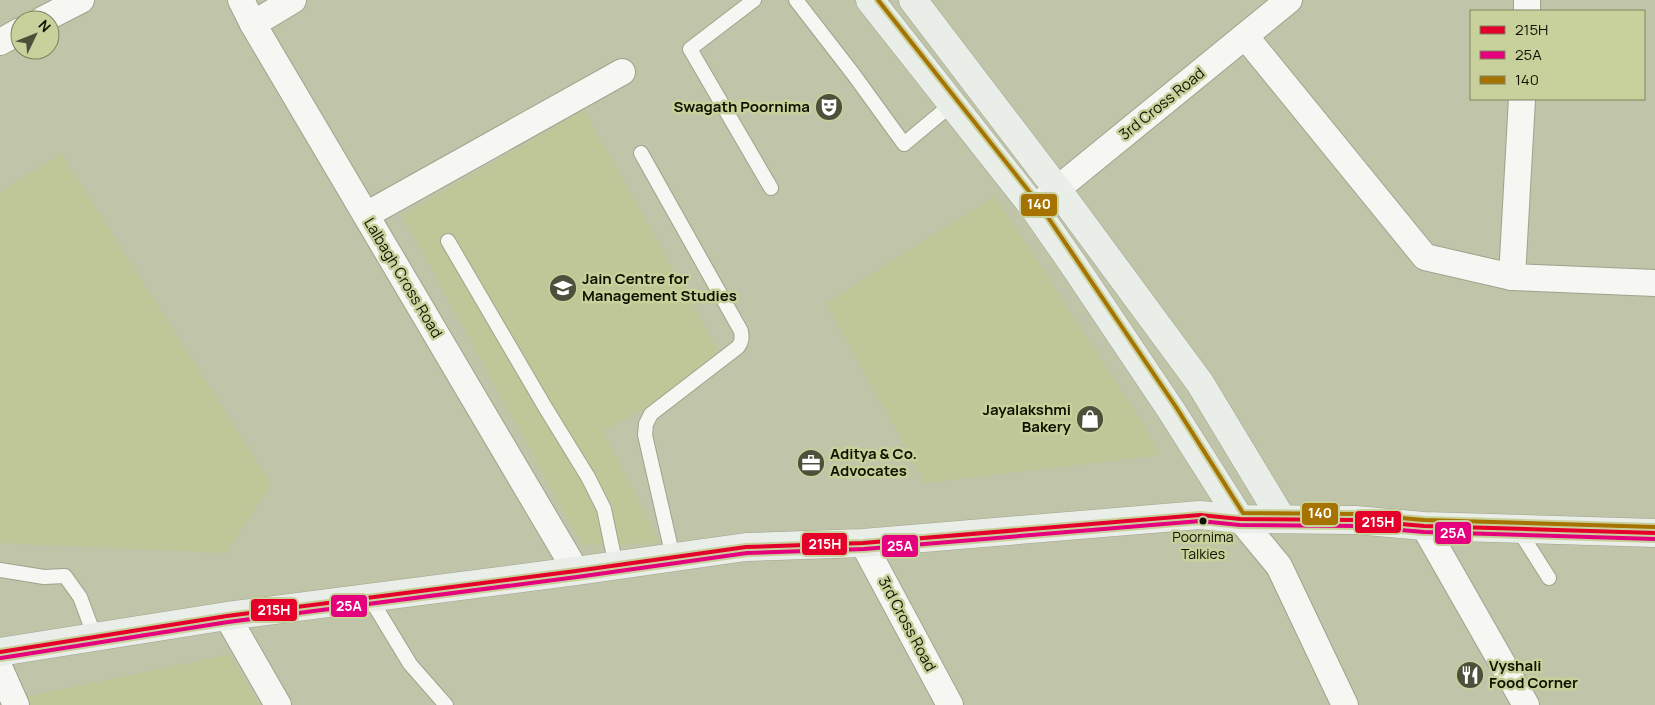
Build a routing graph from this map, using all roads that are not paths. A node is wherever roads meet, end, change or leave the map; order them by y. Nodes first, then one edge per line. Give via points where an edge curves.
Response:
1 (81, 0) edge
2 (241, 0) edge
3 (294, 0) edge
4 (754, 0) edge
5 (796, 0) edge
6 (870, 0) edge
7 (913, 0) edge
8 (1289, 0) edge
9 (60, 11) edge
10 (253, 24) junction
11 (1245, 36) junction
12 (622, 72) dead end
13 (1522, 100) edge
14 (952, 104) junction
15 (641, 153) dead end
16 (771, 188) dead end
17 (1058, 189) junction
18 (1034, 208) junction
19 (366, 215) junction
20 (448, 241) dead end
21 (1512, 277) junction
22 (1655, 283) edge
23 (1240, 519) junction
24 (1282, 519) junction
25 (1424, 526) junction
26 (1518, 529) junction
27 (1655, 533) edge
28 (863, 543) junction
29 (673, 557) junction
30 (616, 566) junction
31 (0, 570) edge
32 (576, 571) junction
33 (1549, 578) dead end
34 (370, 598) junction
35 (227, 616) junction
36 (95, 637) junction
37 (0, 652) edge
38 (0, 669) edge
39 (16, 705) edge
40 (278, 705) edge
41 (446, 705) edge
42 (950, 705) edge
43 (1345, 705) edge
44 (1526, 705) edge

1 - 9 street
2 - 10 street, Lalbagh Cross Road
3 - 10 street
4 - 16 lane via 690,49
5 - 14 lane via 904,144
6 - 14 main road
7 - 17 main road
8 - 11 street, 3rd Cross Road
10 - 19 street, Lalbagh Cross Road
11 - 17 street, 3rd Cross Road
11 - 21 street via 1425,257
12 - 19 street
13 - 21 street
14 - 18 main road
15 - 29 lane via 742,337 738,347 651,414 646,424 645,435
17 - 18 street, 3rd Cross Road
17 - 24 main road via 1200,383
18 - 23 main road via 1171,410
19 - 32 street, Lalbagh Cross Road
20 - 30 lane via 588,477 604,509
21 - 22 street
23 - 24 main road
23 - 28 main road via 1200,515
23 - 43 street via 1279,566
24 - 25 main road via 1355,520
25 - 26 main road
25 - 44 street
26 - 27 main road
26 - 33 lane
28 - 29 main road via 746,547
28 - 42 street, 3rd Cross Road
29 - 30 main road
30 - 32 main road
31 - 36 lane via 44,577 65,576 80,597
32 - 34 main road
34 - 35 main road
34 - 41 lane via 410,664
35 - 36 main road
35 - 40 street
36 - 37 main road
38 - 39 street

